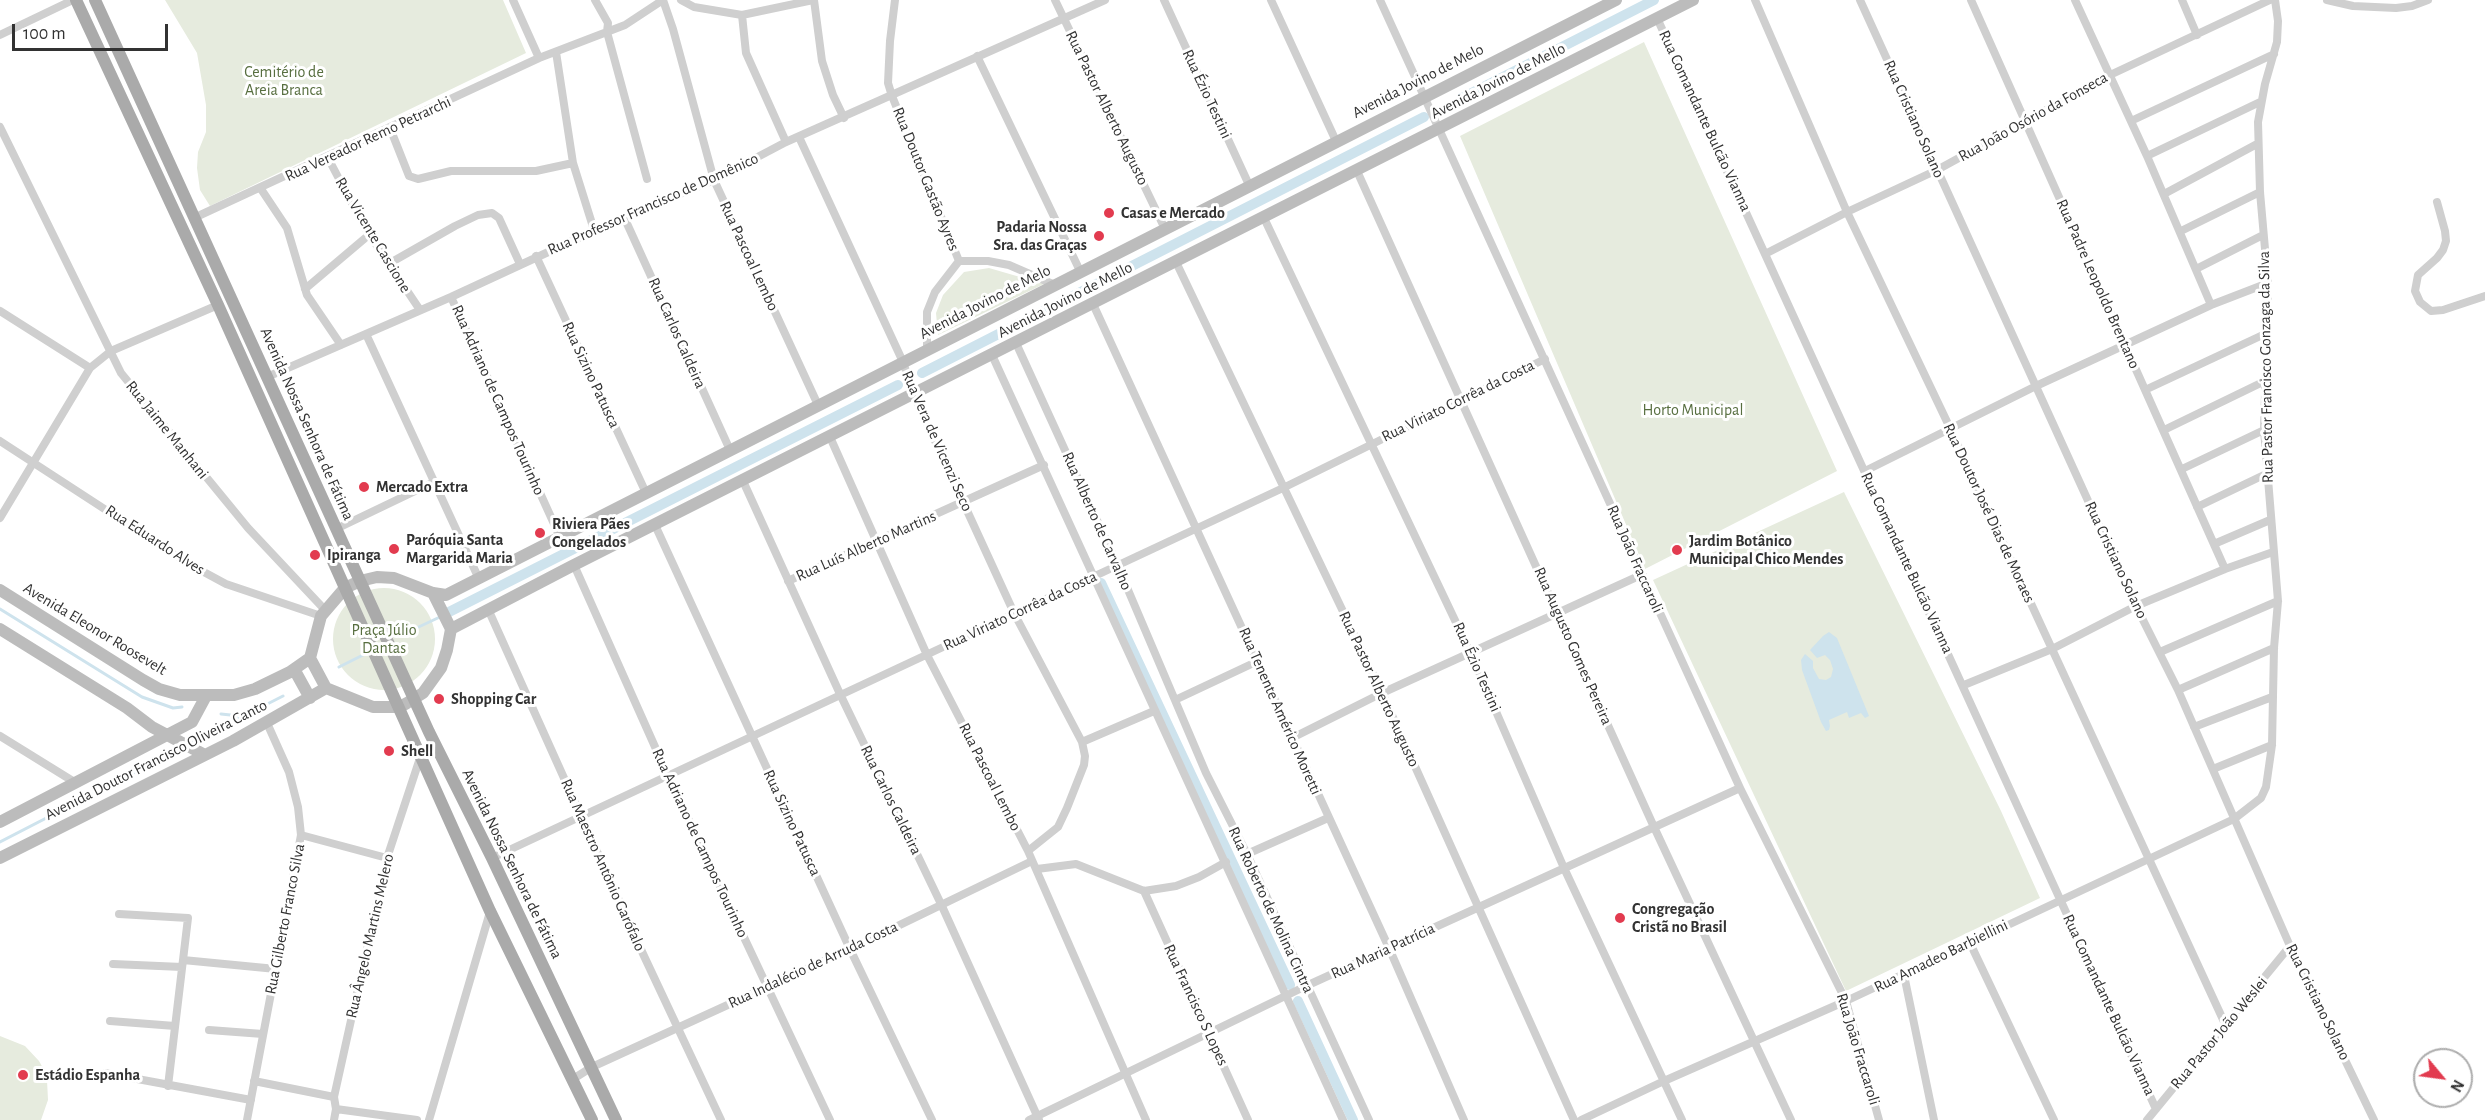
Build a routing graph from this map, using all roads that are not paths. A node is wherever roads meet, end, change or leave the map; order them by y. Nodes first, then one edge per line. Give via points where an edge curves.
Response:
1 (75, 0) edge
2 (95, 0) edge
3 (513, 0) edge
4 (595, 0) edge
5 (681, 0) edge
6 (814, 0) edge
7 (895, 0) edge
8 (1055, 0) edge
9 (1105, 0) edge
10 (1164, 0) edge
11 (1271, 0) edge
12 (1380, 0) edge
13 (1616, 0) edge
14 (1694, 0) edge
15 (1755, 0) edge
16 (1860, 0) edge
17 (1971, 0) edge
18 (2075, 0) edge
19 (2182, 0) edge
20 (2270, 0) edge
21 (2275, 0) edge
22 (2328, 0) edge
23 (2428, 0) edge
24 (659, 1) edge
25 (742, 15) junction
26 (1657, 18) junction
27 (1064, 19) junction
28 (607, 32) junction
29 (0, 35) edge
30 (2197, 35) junction
31 (556, 52) junction
32 (2274, 54) junction
33 (977, 56) junction
34 (539, 58) junction
35 (2110, 75) junction
36 (892, 96) junction
37 (1426, 96) junction
38 (2260, 102) junction
39 (844, 118) junction
40 (2025, 121) junction
41 (2131, 121) junction
42 (0, 127) edge
43 (390, 128) junction
44 (1441, 129) junction
45 (799, 137) junction
46 (1336, 141) junction
47 (786, 142) junction
48 (2257, 144) junction
49 (2147, 156) junction
50 (328, 158) junction
51 (573, 163) junction
52 (1937, 170) junction
53 (1357, 171) junction
54 (647, 179) dead end
55 (714, 180) junction
56 (1250, 187) junction
57 (261, 189) junction
58 (2260, 192) junction
59 (2164, 194) junction
60 (2437, 202) dead end
61 (1847, 212) junction
62 (196, 217) junction
63 (624, 217) junction
64 (1264, 218) junction
65 (1165, 229) junction
66 (594, 230) junction
67 (2181, 231) junction
68 (370, 234) junction
69 (2263, 235) junction
70 (1766, 254) junction
71 (536, 256) junction
72 (959, 261) junction
73 (1176, 262) junction
74 (390, 264) junction
75 (520, 264) junction
76 (2196, 269) junction
77 (1081, 273) junction
78 (2268, 283) junction
79 (1055, 285) junction
80 (305, 289) junction
81 (2485, 296) edge
82 (451, 297) junction
83 (1093, 304) junction
84 (218, 305) junction
85 (2211, 306) junction
86 (420, 310) junction
87 (0, 311) edge
88 (2267, 333) junction
89 (366, 334) junction
90 (1016, 343) junction
91 (341, 345) junction
92 (2126, 345) junction
93 (927, 350) junction
94 (111, 351) junction
95 (992, 355) junction
96 (1545, 359) junction
97 (903, 362) junction
98 (90, 368) junction
99 (267, 377) junction
100 (2265, 381) junction
101 (2036, 386) junction
102 (2145, 390) junction
103 (914, 395) junction
104 (1462, 400) junction
105 (818, 405) junction
106 (1950, 428) junction
107 (2164, 430) junction
108 (2264, 430) junction
109 (830, 437) junction
110 (0, 441) edge
111 (1373, 443) junction
112 (730, 450) junction
113 (34, 462) junction
114 (1044, 465) junction
115 (2182, 469) junction
116 (1865, 471) junction
117 (2266, 474) junction
118 (742, 481) junction
119 (434, 482) junction
120 (1283, 488) junction
121 (646, 493) junction
122 (963, 502) junction
123 (2197, 507) junction
124 (0, 518) edge
125 (2270, 520) junction
126 (655, 525) junction
127 (1196, 527) junction
128 (336, 529) junction
129 (560, 537) junction
130 (875, 541) junction
131 (2214, 544) junction
132 (2273, 552) junction
133 (1117, 564) junction
134 (574, 565) junction
135 (2225, 569) junction
136 (1641, 575) junction
137 (1094, 576) junction
138 (479, 579) junction
139 (360, 581) junction
140 (788, 581) junction
141 (345, 588) junction
142 (0, 590) edge
143 (436, 599) junction
144 (2278, 601) junction
145 (2136, 606) junction
146 (488, 609) junction
147 (323, 613) junction
148 (1014, 613) junction
149 (1559, 613) junction
150 (449, 626) junction
151 (0, 629) edge
152 (2274, 648) junction
153 (2052, 649) junction
154 (2160, 652) junction
155 (1472, 654) junction
156 (927, 655) junction
157 (310, 658) junction
158 (1258, 661) junction
159 (294, 669) junction
160 (1964, 686) junction
161 (326, 688) junction
162 (2178, 690) junction
163 (1382, 693) junction
164 (840, 694) junction
165 (206, 696) junction
166 (2272, 697) junction
167 (310, 698) junction
168 (414, 700) junction
169 (1175, 700) junction
170 (400, 706) junction
171 (1154, 711) junction
172 (267, 723) junction
173 (2194, 727) junction
174 (0, 736) edge
175 (167, 736) junction
176 (752, 736) junction
177 (1292, 738) junction
178 (1082, 742) junction
179 (2272, 745) junction
180 (202, 754) junction
181 (421, 754) junction
182 (2213, 769) junction
183 (668, 776) junction
184 (76, 783) junction
185 (1740, 788) junction
186 (2254, 804) joint
187 (581, 818) junction
188 (1328, 818) junction
189 (2234, 819) junction
190 (0, 822) edge
191 (1654, 827) junction
192 (301, 836) junction
193 (1028, 851) junction
194 (1246, 854) junction
195 (0, 858) edge
196 (387, 858) junction
197 (492, 858) junction
198 (2147, 859) junction
199 (1032, 861) junction
200 (1226, 862) junction
201 (1564, 868) junction
202 (1037, 869) junction
203 (1143, 891) junction
204 (2060, 900) junction
205 (941, 904) junction
206 (1478, 908) junction
207 (490, 911) junction
208 (119, 914) dead end
209 (1970, 943) junction
210 (2290, 946) junction
211 (1389, 948) junction
212 (850, 949) junction
213 (113, 964) dead end
214 (182, 964) junction
215 (276, 969) junction
216 (1904, 975) junction
217 (768, 986) junction
218 (1304, 987) junction
219 (1289, 996) junction
220 (1846, 1001) junction
221 (110, 1021) dead end
222 (175, 1026) junction
223 (2226, 1026) junction
224 (209, 1029) dead end
225 (678, 1029) junction
226 (263, 1034) junction
227 (1209, 1035) junction
228 (1755, 1041) junction
229 (592, 1067) junction
230 (105, 1073) dead end
231 (1124, 1073) junction
232 (573, 1078) junction
233 (254, 1081) junction
234 (1664, 1081) junction
235 (168, 1086) junction
236 (334, 1097) junction
237 (251, 1100) junction
238 (2156, 1108) junction
239 (336, 1109) junction
240 (1035, 1119) edge
241 (247, 1120) edge
242 (334, 1120) edge
243 (417, 1120) edge
244 (429, 1120) edge
245 (592, 1120) edge
246 (616, 1120) edge
247 (721, 1120) edge
248 (830, 1120) edge
249 (933, 1120) edge
250 (1146, 1120) edge
251 (1248, 1120) edge
252 (1343, 1120) edge
253 (1369, 1120) edge
254 (1464, 1120) edge
255 (1574, 1120) edge
256 (1581, 1120) edge
257 (1682, 1120) edge
258 (1791, 1120) edge
259 (1880, 1120) edge
260 (1934, 1120) edge
261 (2054, 1120) edge
262 (2147, 1120) edge
263 (2374, 1120) edge

1 - 29 street
1 - 84 main road, Avenida Nossa Senhora de Fátima
2 - 62 main road, Avenida Nossa Senhora de Fátima
3 - 34 street
4 - 28 street via 608,23
5 - 25 street via 694,8
6 - 25 street
6 - 39 street via 822,61
7 - 36 street, Rua Doutor Gastão Ayres via 888,65
8 - 27 street, Rua Pastor Alberto Augusto
9 - 27 street, Rua Professor Francisco de Domênico
10 - 56 street, Rua Ézio Testini
11 - 46 street
12 - 37 street, Rua João Fraccaroli
13 - 37 main road, Avenida Jovino de Melo
14 - 26 main road, Avenida Jovino de Mello
15 - 61 street, Rua Doutor José Dias de Moraes
16 - 52 street, Rua Cristiano Solano
17 - 40 street, Rua Padre Leopoldo Brentano
18 - 35 street
19 - 30 street
20 - 30 street, Rua João Osório da Fonseca
21 - 32 street, Rua Pastor Francisco Gonzaga da Silva via 2278,21
22 - 23 street via 2353,6 2396,8
24 - 28 street, Rua Vereador Remo Petrarchi via 625,25
24 - 55 street, Rua Pascoal Lembo via 673,29
25 - 47 street via 746,53
26 - 44 main road, Avenida Jovino de Mello
26 - 70 street, Rua Comandante Bulcão Vianna
27 - 33 street, Rua Professor Francisco de Domênico
27 - 65 street, Rua Pastor Alberto Augusto
28 - 31 street, Rua Vereador Remo Petrarchi
28 - 54 street
30 - 35 street, Rua João Osório da Fonseca
31 - 34 street, Rua Vereador Remo Petrarchi
31 - 51 street
32 - 38 street, Rua Pastor Francisco Gonzaga da Silva
32 - 41 street
33 - 36 street, Rua Professor Francisco de Domênico
33 - 77 street
34 - 43 street, Rua Vereador Remo Petrarchi
35 - 40 street, Rua João Osório da Fonseca
35 - 41 street
36 - 39 street, Rua Professor Francisco de Domênico
36 - 72 street, Rua Doutor Gastão Ayres
37 - 44 street, Rua João Fraccaroli
37 - 46 main road, Avenida Jovino de Melo
38 - 48 street, Rua Pastor Francisco Gonzaga da Silva
38 - 49 street
39 - 45 street, Rua Professor Francisco de Domênico
40 - 52 street, Rua João Osório da Fonseca
40 - 92 street, Rua Padre Leopoldo Brentano
41 - 49 street
42 - 94 street, Rua Jaime Manhani
43 - 50 street, Rua Vereador Remo Petrarchi
43 - 51 street via 409,176 418,178 451,171 536,171
44 - 53 main road, Avenida Jovino de Mello
44 - 96 street, Rua João Fraccaroli
45 - 47 street, Rua Professor Francisco de Domênico
45 - 97 street, Rua Vera de Vicenzi Seco
46 - 56 main road, Avenida Jovino de Melo
47 - 55 street, Rua Professor Francisco de Domênico
48 - 58 street, Rua Pastor Francisco Gonzaga da Silva
48 - 59 street
49 - 59 street
50 - 57 street, Rua Vereador Remo Petrarchi
50 - 68 street, Rua Vicente Cascione
51 - 66 street
52 - 61 street, Rua João Osório da Fonseca
52 - 101 street, Rua Cristiano Solano
53 - 64 main road, Avenida Jovino de Mello
53 - 104 street, Rua Augusto Gomes Pereira
55 - 63 street, Rua Professor Francisco de Domênico
55 - 105 street, Rua Pascoal Lembo
56 - 65 main road, Avenida Jovino de Melo
57 - 62 street, Rua Vereador Remo Petrarchi
57 - 80 street via 287,228
58 - 67 street
58 - 69 street, Rua Pastor Francisco Gonzaga da Silva
59 - 67 street
60 - 81 street via 2446,241 2437,258 2418,275 2415,291 2420,302 2431,311 2443,310
61 - 70 street, Rua João Osório da Fonseca
61 - 106 street, Rua Doutor José Dias de Moraes
62 - 99 main road, Avenida Nossa Senhora de Fátima
63 - 66 street, Rua Professor Francisco de Domênico
63 - 112 street, Rua Carlos Caldeira
64 - 73 main road, Avenida Jovino de Mello
64 - 111 street, Rua Ézio Testini
65 - 77 main road, Avenida Jovino de Melo
66 - 71 street, Rua Professor Francisco de Domênico
67 - 76 street
68 - 74 street, Rua Vicente Cascione
68 - 80 street
69 - 76 street
69 - 78 street, Rua Pastor Francisco Gonzaga da Silva
70 - 116 street, Rua Comandante Bulcão Vianna
71 - 75 street, Rua Professor Francisco de Domênico
71 - 121 street, Rua Sizino Patusca
72 - 79 street via 1009,265
72 - 93 street via 935,292 927,312
73 - 83 main road, Avenida Jovino de Mello
73 - 120 street, Rua Pastor Alberto Augusto
74 - 75 street via 455,226 492,213 499,218
74 - 86 street, Rua Vicente Cascione
75 - 82 street, Rua Professor Francisco de Domênico
76 - 85 street
77 - 79 main road, Avenida Jovino de Melo
78 - 85 street
78 - 88 street, Rua Pastor Francisco Gonzaga da Silva
79 - 93 main road, Avenida Jovino de Melo
80 - 91 street
82 - 86 street, Rua Professor Francisco de Domênico
82 - 129 street, Rua Adriano de Campos Tourinho
83 - 90 main road, Avenida Jovino de Mello
83 - 127 street, Rua Tenente Américo Moretti
84 - 94 street
84 - 141 main road, Avenida Nossa Senhora de Fátima
85 - 92 street
86 - 89 street, Rua Professor Francisco de Domênico
87 - 98 street
88 - 100 street, Rua Pastor Francisco Gonzaga da Silva
88 - 102 street
89 - 91 street, Rua Professor Francisco de Domênico
89 - 119 street
90 - 95 main road, Avenida Jovino de Mello
90 - 133 street, Rua Alberto de Carvalho
91 - 99 street, Rua Professor Francisco de Domênico
92 - 101 street
92 - 102 street, Rua Padre Leopoldo Brentano
93 - 97 main road, Avenida Jovino de Melo
94 - 98 street
94 - 147 street, Rua Jaime Manhani via 121,373 143,402
95 - 103 main road, Avenida Jovino de Mello
95 - 114 street, Rua Alberto de Carvalho
96 - 104 street, Rua Viriato Corrêa da Costa
96 - 136 street, Rua João Fraccaroli
97 - 103 street, Rua Vera de Vicenzi Seco
97 - 105 main road, Avenida Jovino de Melo
98 - 113 street
99 - 128 main road, Avenida Nossa Senhora de Fátima
100 - 107 street
100 - 108 street, Rua Pastor Francisco Gonzaga da Silva
101 - 106 street
101 - 145 street, Rua Cristiano Solano
102 - 107 street, Rua Padre Leopoldo Brentano
103 - 109 main road, Avenida Jovino de Mello
103 - 122 street, Rua Vera de Vicenzi Seco
104 - 111 street, Rua Viriato Corrêa da Costa
104 - 149 street, Rua Augusto Gomes Pereira
105 - 112 main road, Avenida Jovino de Melo
106 - 116 street
106 - 153 street, Rua Doutor José Dias de Moraes
107 - 115 street, Rua Padre Leopoldo Brentano
108 - 115 street
108 - 117 street, Rua Pastor Francisco Gonzaga da Silva
109 - 118 main road, Avenida Jovino de Mello
109 - 130 street, Rua Pascoal Lembo
110 - 113 street, Rua Eduardo Alves
111 - 120 street, Rua Viriato Corrêa da Costa
111 - 155 street, Rua Ézio Testini
112 - 121 main road, Avenida Jovino de Melo
113 - 124 street
113 - 147 street, Rua Eduardo Alves via 226,584
114 - 122 street, Rua Luís Alberto Martins
114 - 137 street, Rua Alberto de Carvalho
115 - 123 street, Rua Padre Leopoldo Brentano
116 - 160 street, Rua Comandante Bulcão Vianna
117 - 123 street
117 - 125 street, Rua Pastor Francisco Gonzaga da Silva
118 - 126 main road, Avenida Jovino de Mello
118 - 140 street, Rua Carlos Caldeira
119 - 128 street
119 - 138 street
120 - 127 street, Rua Viriato Corrêa da Costa
120 - 163 street, Rua Pastor Alberto Augusto
121 - 129 main road, Avenida Jovino de Melo
122 - 130 street, Rua Luís Alberto Martins
122 - 148 street, Rua Vera de Vicenzi Seco
123 - 131 street, Rua Padre Leopoldo Brentano
125 - 131 street
125 - 132 street, Rua Pastor Francisco Gonzaga da Silva
126 - 134 main road, Avenida Jovino de Mello
126 - 176 street, Rua Sizino Patusca
127 - 133 street, Rua Viriato Corrêa da Costa
127 - 158 street, Rua Tenente Américo Moretti
128 - 139 main road, Avenida Nossa Senhora de Fátima
129 - 138 main road, Avenida Jovino de Melo
130 - 140 street, Rua Luís Alberto Martins
130 - 156 street, Rua Pascoal Lembo
131 - 135 street, Rua Padre Leopoldo Brentano
132 - 135 street
132 - 144 street, Rua Pastor Francisco Gonzaga da Silva
133 - 137 street, Rua Viriato Corrêa da Costa
133 - 169 street, Rua Alberto de Carvalho
134 - 146 main road, Avenida Jovino de Mello
134 - 183 street, Rua Adriano de Campos Tourinho
135 - 145 street
136 - 149 street
136 - 185 street, Rua João Fraccaroli
137 - 148 street, Rua Viriato Corrêa da Costa
137 - 171 street, Rua Alberto de Carvalho
138 - 143 main road, Avenida Jovino de Melo
139 - 141 main road
139 - 143 main road via 394,578
139 - 168 main road, Avenida Nossa Senhora de Fátima
140 - 164 street, Rua Carlos Caldeira
141 - 147 main road
141 - 170 main road, Avenida Nossa Senhora de Fátima
142 - 165 main road, Avenida Eleonor Roosevelt via 159,689
143 - 150 main road
144 - 152 street, Rua Pastor Francisco Gonzaga da Silva
144 - 154 street
145 - 153 street
145 - 154 street, Rua Cristiano Solano
146 - 150 main road, Avenida Jovino de Mello
146 - 187 street, Rua Maestro Antônio Garófalo
147 - 157 main road
148 - 156 street, Rua Viriato Corrêa da Costa
148 - 178 street, Rua Vera de Vicenzi Seco
149 - 155 street
149 - 191 street, Rua Augusto Gomes Pereira
150 - 168 main road via 441,668
151 - 175 main road
152 - 162 street
152 - 166 street, Rua Pastor Francisco Gonzaga da Silva
153 - 160 street
153 - 198 street, Rua Doutor José Dias de Moraes
154 - 162 street, Rua Cristiano Solano
155 - 163 street
155 - 201 street, Rua Ézio Testini
156 - 164 street, Rua Viriato Corrêa da Costa
156 - 193 street, Rua Pascoal Lembo
157 - 159 main road, Avenida Eleonor Roosevelt
157 - 161 main road
158 - 169 street
158 - 177 street, Rua Tenente Américo Moretti
159 - 165 main road, Avenida Eleonor Roosevelt via 255,689
159 - 167 main road
160 - 204 street, Rua Comandante Bulcão Vianna
161 - 167 main road, Avenida Doutor Francisco Oliveira Canto
161 - 170 main road via 373,707
162 - 173 street, Rua Cristiano Solano
163 - 177 street
163 - 206 street, Rua Pastor Alberto Augusto
164 - 176 street, Rua Viriato Corrêa da Costa
164 - 205 street, Rua Carlos Caldeira
165 - 175 main road, Avenida Doutor Francisco Oliveira Canto via 192,722
166 - 173 street
166 - 179 street, Rua Pastor Francisco Gonzaga da Silva
167 - 172 main road, Avenida Doutor Francisco Oliveira Canto
168 - 170 main road
168 - 197 main road, Avenida Nossa Senhora de Fátima
169 - 194 street, Rua Roberto de Molina Cintra
170 - 181 main road, Avenida Nossa Senhora de Fátima
171 - 178 street
171 - 200 street, Rua Roberto de Molina Cintra
172 - 180 main road, Avenida Doutor Francisco Oliveira Canto
172 - 192 street, Rua Gilberto Franco Silva via 289,772
173 - 182 street, Rua Cristiano Solano
174 - 184 street
175 - 180 main road
175 - 184 main road, Avenida Doutor Francisco Oliveira Canto
176 - 183 street, Rua Viriato Corrêa da Costa
176 - 212 street, Rua Sizino Patusca
177 - 188 street, Rua Tenente Américo Moretti
178 - 193 street via 1082,772 1058,827
179 - 182 street
179 - 186 street, Rua Pastor Francisco Gonzaga da Silva via 2266,787
180 - 195 main road, Avenida Doutor Francisco Oliveira Canto
181 - 196 street, Rua Ângelo Martins Melero
181 - 207 main road, Avenida Nossa Senhora de Fátima
182 - 189 street, Rua Cristiano Solano
183 - 187 street, Rua Viriato Corrêa da Costa
183 - 217 street, Rua Adriano de Campos Tourinho
184 - 190 main road, Avenida Doutor Francisco Oliveira Canto
185 - 191 street, Rua Maria Patrícia
185 - 220 street, Rua João Fraccaroli
186 - 189 street, Rua Amadeo Barbiellini
187 - 197 street, Rua Viriato Corrêa da Costa
187 - 225 street, Rua Maestro Antônio Garófalo
188 - 194 street
188 - 211 street, Rua Tenente Américo Moretti
189 - 198 street, Rua Amadeo Barbiellini
189 - 210 street, Rua Cristiano Solano
191 - 201 street, Rua Maria Patrícia
191 - 228 street, Rua Augusto Gomes Pereira
192 - 196 street
192 - 215 street, Rua Gilberto Franco Silva
193 - 199 street, Rua Pascoal Lembo
194 - 218 street, Rua Roberto de Molina Cintra
196 - 236 street, Rua Ângelo Martins Melero
197 - 229 main road, Avenida Nossa Senhora de Fátima
198 - 204 street, Rua Amadeo Barbiellini
198 - 223 street, Rua Doutor José Dias de Moraes
199 - 202 street, Rua Pascoal Lembo
199 - 205 street, Rua Indalécio de Arruda Costa
200 - 203 street via 1176,886
200 - 219 street, Rua Roberto de Molina Cintra
201 - 206 street, Rua Maria Patrícia
201 - 234 street, Rua Ézio Testini
202 - 203 street via 1076,864
202 - 231 street, Rua Pascoal Lembo
203 - 227 street, Rua Francisco S Lopes
204 - 209 street, Rua Amadeo Barbiellini
204 - 238 street, Rua Comandante Bulcão Vianna
205 - 212 street, Rua Indalécio de Arruda Costa
205 - 240 street, Rua Carlos Caldeira
206 - 211 street, Rua Maria Patrícia
206 - 255 street, Rua Pastor Alberto Augusto
207 - 232 main road, Avenida Nossa Senhora de Fátima
207 - 244 street
208 - 214 street via 188,918
209 - 216 street, Rua Amadeo Barbiellini
209 - 261 street
210 - 223 street, Rua Pastor João Weslei
210 - 263 street, Rua Cristiano Solano
211 - 218 street, Rua Maria Patrícia
211 - 254 street, Rua Tenente Américo Moretti
212 - 217 street, Rua Indalécio de Arruda Costa
212 - 249 street, Rua Sizino Patusca
213 - 214 street
214 - 215 street
214 - 222 street
215 - 226 street, Rua Gilberto Franco Silva
216 - 220 street, Rua Amadeo Barbiellini
216 - 260 street
217 - 225 street, Rua Indalécio de Arruda Costa
217 - 248 street, Rua Adriano de Campos Tourinho
218 - 219 street, Rua Maria Patrícia
218 - 253 street, Rua Roberto de Molina Cintra
219 - 227 street, Rua Maria Patrícia
219 - 252 street, Rua Roberto de Molina Cintra
220 - 228 street, Rua Amadeo Barbiellini
220 - 259 street, Rua João Fraccaroli
221 - 222 street
222 - 235 street
223 - 238 street, Rua Pastor João Weslei
224 - 226 street
225 - 229 street, Rua Indalécio de Arruda Costa
225 - 247 street, Rua Maestro Antônio Garófalo
226 - 233 street, Rua Gilberto Franco Silva
227 - 231 street, Rua Maria Patrícia
227 - 251 street, Rua Francisco S Lopes
228 - 234 street, Rua Amadeo Barbiellini
228 - 258 street, Rua Augusto Gomes Pereira
229 - 232 street, Rua Indalécio de Arruda Costa
229 - 246 main road, Avenida Nossa Senhora de Fátima
230 - 235 street
231 - 240 street, Rua Maria Patrícia
231 - 250 street, Rua Pascoal Lembo
232 - 245 main road, Avenida Nossa Senhora de Fátima
233 - 236 street
233 - 237 street, Rua Gilberto Franco Silva
234 - 256 street, Rua Amadeo Barbiellini
234 - 257 street, Rua Ézio Testini
235 - 237 street
236 - 239 street, Rua Ângelo Martins Melero
237 - 241 street, Rua Gilberto Franco Silva
238 - 262 street, Rua Pastor João Weslei
239 - 242 street, Rua Ângelo Martins Melero
239 - 243 street

